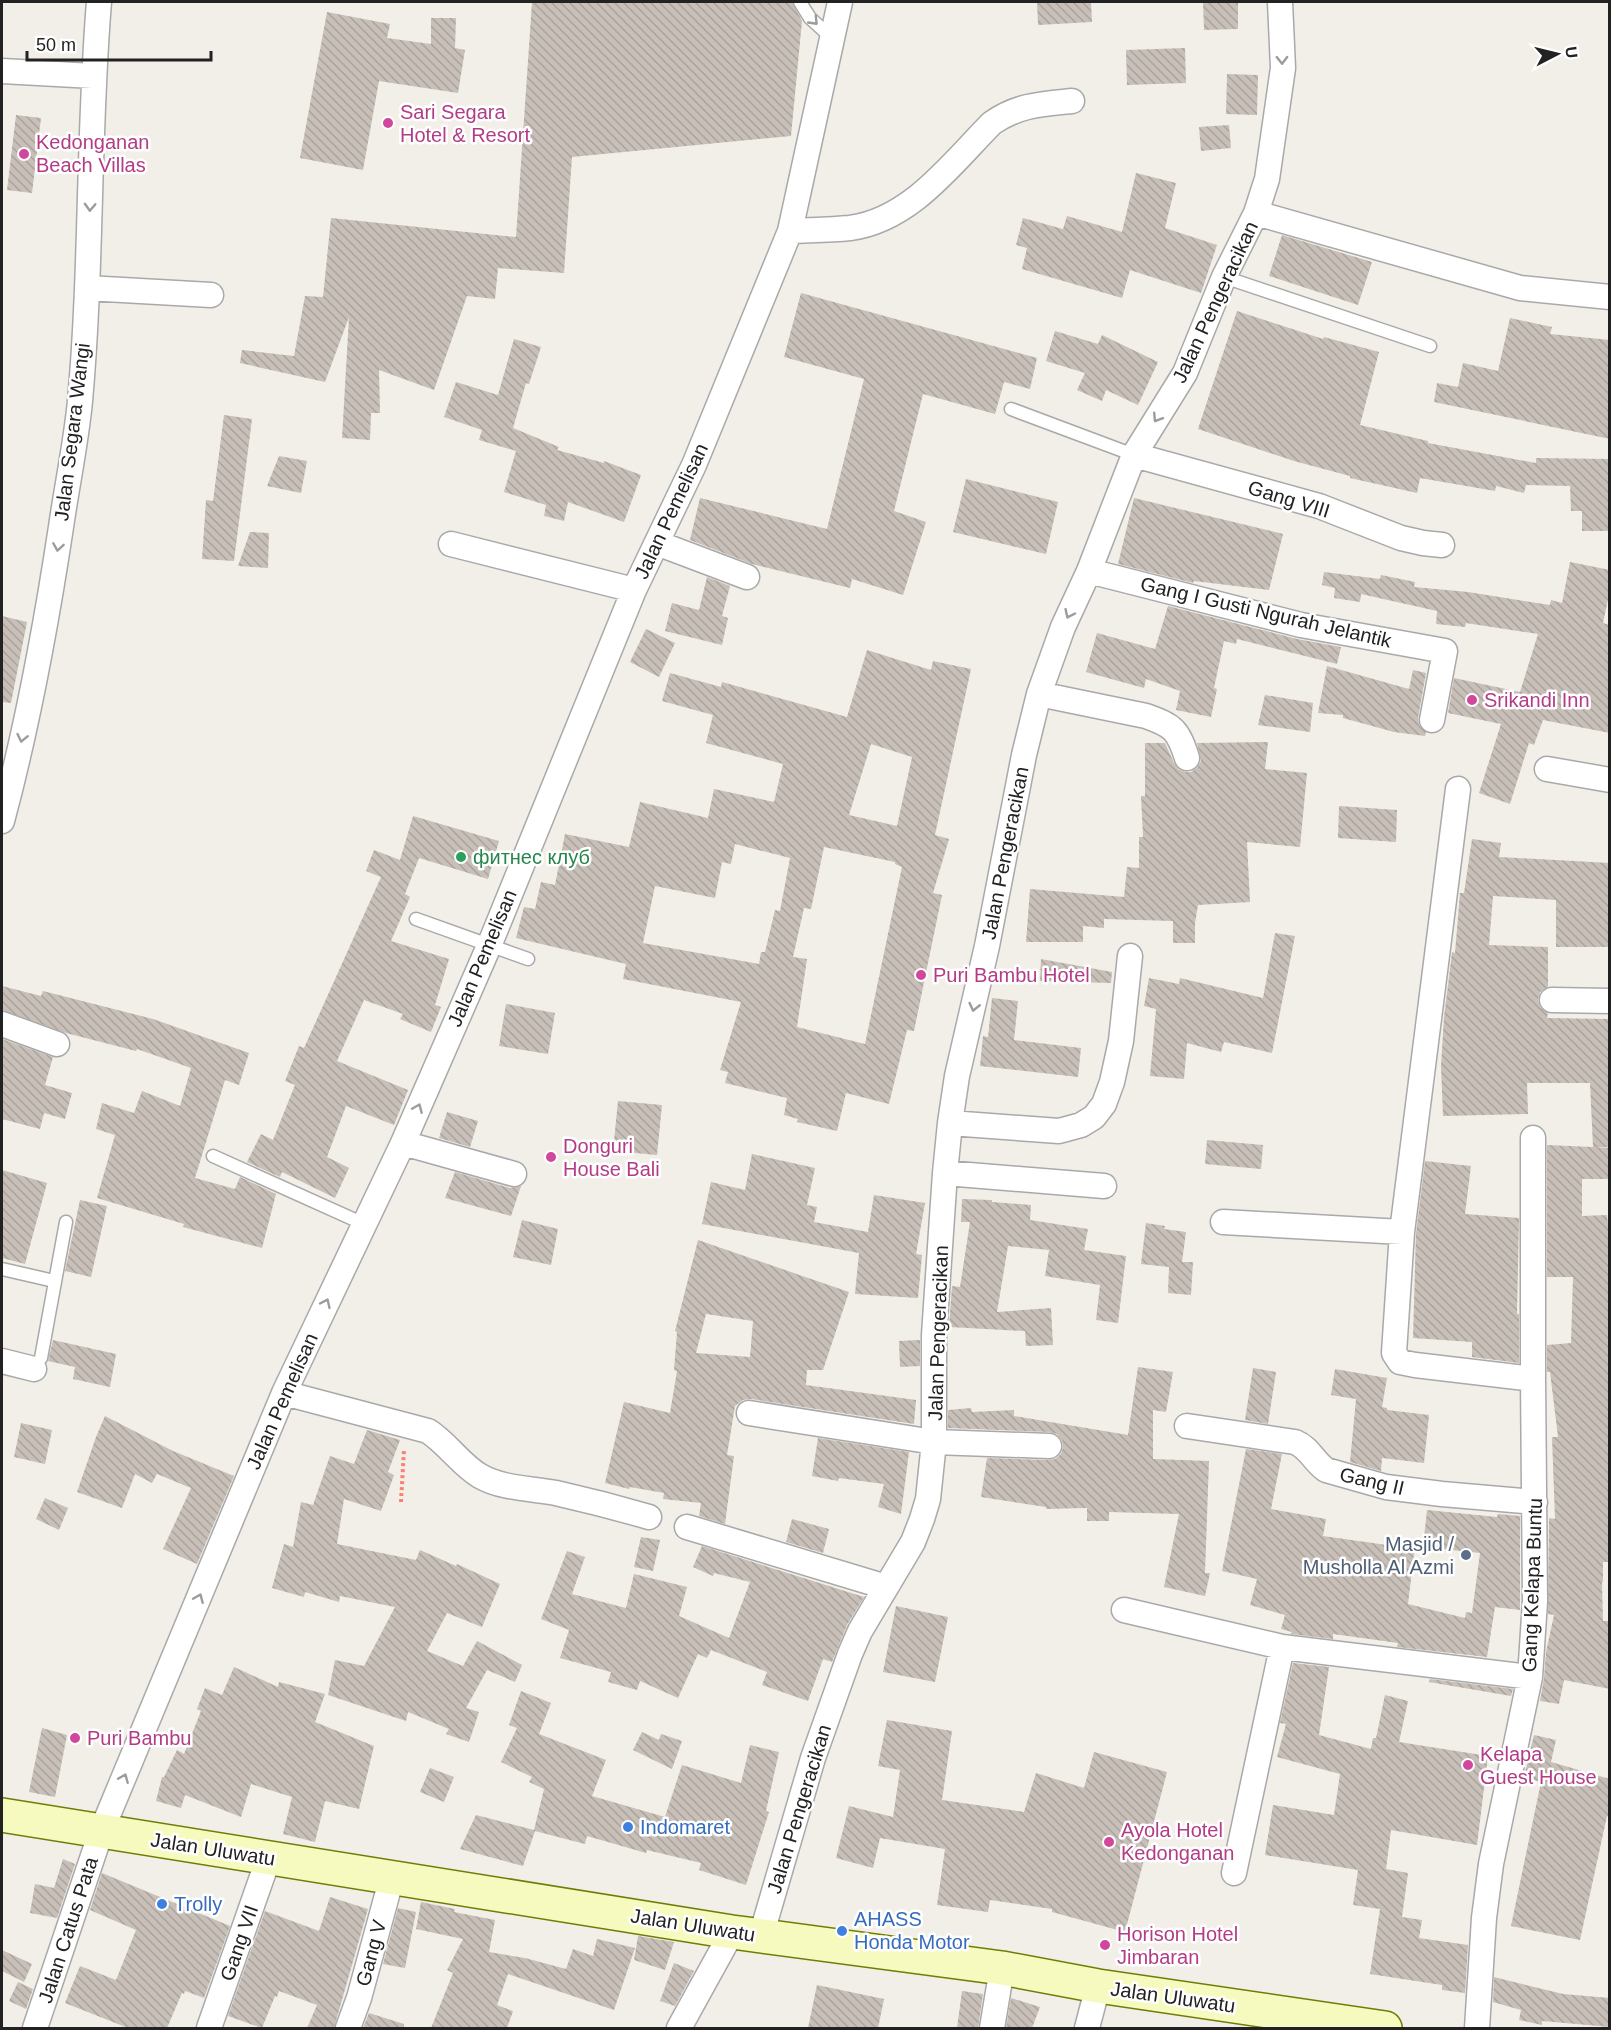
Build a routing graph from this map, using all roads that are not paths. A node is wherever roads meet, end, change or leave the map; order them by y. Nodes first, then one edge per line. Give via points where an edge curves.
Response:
1 (99, 2) edge
2 (800, 2) edge
3 (840, 2) edge
4 (1280, 2) edge
5 (832, 38) junction
6 (2, 71) edge
7 (93, 76) junction
8 (1072, 101) dead end
9 (1256, 213) junction
10 (790, 231) junction
11 (1224, 277) junction
12 (87, 288) junction
13 (211, 295) dead end
14 (1610, 297) edge
15 (1430, 346) dead end
16 (1011, 409) dead end
17 (1134, 455) junction
18 (657, 543) junction
19 (450, 544) dead end
20 (1442, 545) dead end
21 (1089, 571) junction
22 (747, 577) dead end
23 (634, 590) junction
24 (1039, 694) junction
25 (1432, 720) dead end
26 (1187, 758) dead end
27 (9, 768) edge
28 (1547, 769) dead end
29 (1610, 780) edge
30 (1458, 789) dead end
31 (2, 821) edge
32 (416, 919) dead end
33 (489, 946) junction
34 (1130, 956) dead end
35 (528, 959) dead end
36 (1552, 1000) dead end
37 (1610, 1001) edge
38 (2, 1024) edge
39 (57, 1044) dead end
40 (950, 1123) junction
41 (1533, 1138) dead end
42 (403, 1143) junction
43 (213, 1156) dead end
44 (945, 1173) junction
45 (514, 1174) dead end
46 (1104, 1186) dead end
47 (66, 1222) dead end
48 (1223, 1222) dead end
49 (364, 1224) junction
50 (1402, 1233) junction
51 (2, 1269) edge
52 (54, 1281) junction
53 (2, 1361) edge
54 (37, 1364) joint
55 (1533, 1378) junction
56 (284, 1393) junction
57 (749, 1413) dead end
58 (1186, 1426) dead end
59 (934, 1442) junction
60 (1049, 1446) dead end
61 (1535, 1502) junction
62 (649, 1517) dead end
63 (687, 1527) dead end
64 (886, 1587) junction
65 (1124, 1610) dead end
66 (1282, 1647) junction
67 (1530, 1677) junction
68 (2, 1815) edge
69 (101, 1832) junction
70 (268, 1857) junction
71 (1234, 1873) dead end
72 (392, 1877) junction
73 (746, 1934) junction
74 (1002, 1968) junction
75 (1098, 1986) junction
76 (35, 2028) edge
77 (209, 2028) edge
78 (348, 2028) edge
79 (679, 2028) edge
80 (992, 2028) edge
81 (1087, 2028) edge
82 (1385, 2028) edge
83 (1477, 2028) edge

1 - 7 street, Jalan Segara Wangi
2 -> 5 lane via 810,18
3 - 5 street, Jalan Pemelisan
4 -> 9 street, Jalan Pengeracikan via 1283,68 1267,179
5 - 10 street, Jalan Pemelisan
6 - 7 street
7 -> 12 street, Jalan Segara Wangi
8 - 10 street via 1028,105 1003,115 927,188 894,212 852,228
9 - 11 street, Jalan Pengeracikan
9 - 14 street via 1520,288
10 - 18 street, Jalan Pemelisan via 694,465
11 - 15 lane
11 -> 17 street, Jalan Pengeracikan via 1185,373
12 - 13 street
12 -> 27 street, Jalan Segara Wangi via 80,403 46,626
16 - 17 lane
17 - 20 street, Gang VIII via 1320,506 1401,538
17 - 21 street, Jalan Pengeracikan
18 - 22 street
18 - 23 street, Jalan Pemelisan
19 - 23 street
21 -> 24 street, Jalan Pengeracikan
21 - 25 street, Gang I Gusti Ngurah Jelantik via 1301,625 1445,651
23 - 33 street, Jalan Pemelisan
24 - 26 street via 1161,721 1180,737
24 -> 40 street, Jalan Pengeracikan
27 - 31 street, Jalan Segara Wangi
28 - 29 street
30 - 50 street
32 - 33 lane
33 - 35 lane
42 -> 33 street, Jalan Pemelisan
34 - 40 street via 1121,1041 1112,1082 1094,1117 1059,1131
36 - 37 street
38 - 39 street
40 - 44 street, Jalan Pengeracikan
41 - 55 street, Gang Kelapa Buntu
42 - 45 street
42 - 49 street, Jalan Pemelisan
43 - 49 lane
44 - 46 street
44 - 59 street, Jalan Pengeracikan via 934,1335
47 - 52 lane
48 - 50 street
56 -> 49 street, Jalan Pemelisan
50 - 55 street via 1394,1352 1398,1360
51 - 52 lane
52 - 54 lane
53 - 54 street
55 - 61 street, Gang Kelapa Buntu
56 - 62 street via 428,1431 478,1475 494,1482
69 -> 56 street, Jalan Pemelisan
57 - 59 street
58 - 61 street, Gang II via 1295,1442 1305,1446 1326,1470 1386,1487
59 - 60 street
59 - 64 street, Jalan Pengeracikan via 932,1476 922,1519
61 - 67 street, Gang Kelapa Buntu
63 - 64 street
64 - 73 street, Jalan Pengeracikan via 850,1654
65 - 66 street
66 - 67 street
66 - 71 street
67 - 83 street, Gang Kelapa Buntu via 1491,1864
68 - 69 street, Jalan Uluwatu
69 - 70 street, Jalan Uluwatu
69 - 76 street, Jalan Catus Pata
70 - 72 street, Jalan Uluwatu
70 - 77 street, Gang VII
72 - 73 street, Jalan Uluwatu
72 - 78 street, Gang V
73 - 74 street, Jalan Uluwatu
73 - 79 street, Jalan Pengeracikan
74 - 75 street, Jalan Uluwatu
74 - 80 street
75 - 81 street
75 - 82 street, Jalan Uluwatu

